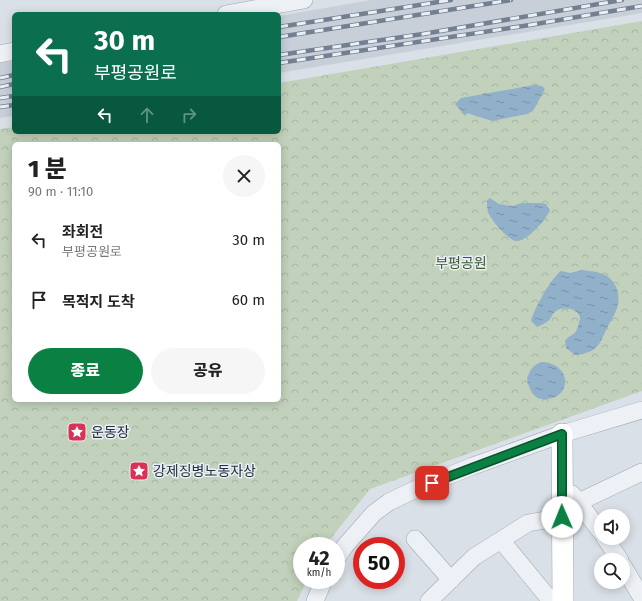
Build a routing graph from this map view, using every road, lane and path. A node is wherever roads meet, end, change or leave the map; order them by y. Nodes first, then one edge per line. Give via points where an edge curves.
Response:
1 (304, 0) edge
2 (237, 12) edge
3 (12, 52) edge
4 (0, 54) edge
5 (642, 410) edge
6 (562, 434) junction
7 (642, 472) edge
8 (562, 481) junction
9 (579, 502) junction
10 (562, 517) junction
11 (594, 522) edge
12 (415, 539) dead end
13 (501, 540) junction
14 (345, 546) edge
15 (630, 578) edge
16 (451, 580) junction
17 (320, 589) edge
18 (642, 598) edge
19 (435, 599) edge
20 (315, 601) edge
21 (551, 601) edge
22 (563, 601) edge

1 - 2 street
3 - 4 street
5 - 6 street
6 - 8 main road
6 - 14 street via 473,466 389,502 374,513
7 - 9 street
8 - 9 street
8 - 10 main road
9 - 11 street
10 - 13 street via 528,523
10 - 22 main road
12 - 16 street
13 - 16 street via 474,557
13 - 21 street
15 - 18 street
16 - 19 street
17 - 20 street

